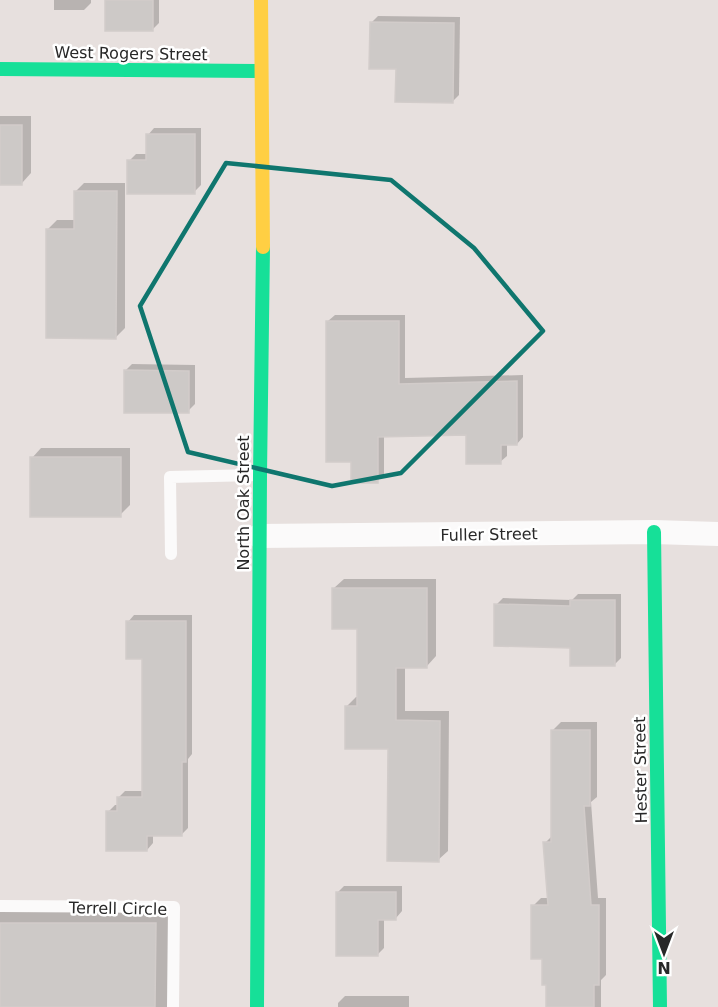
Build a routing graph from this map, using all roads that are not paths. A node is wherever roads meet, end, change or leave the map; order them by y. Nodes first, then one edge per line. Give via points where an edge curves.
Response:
1 (261, 0) edge
2 (0, 69) edge
3 (261, 71) junction
4 (260, 475) junction
5 (654, 532) junction
6 (718, 534) edge
7 (259, 536) junction
8 (171, 554) dead end
9 (0, 906) edge
10 (173, 1007) edge
11 (257, 1007) edge
12 (660, 1007) edge

1 - 3 street, North Oak Street
2 - 3 street, West Rogers Street
3 - 4 street, North Oak Street
4 - 7 street, North Oak Street
4 - 8 lane via 170,477
5 - 6 street, Fuller Street
5 - 7 street, Fuller Street
5 - 12 street, Hester Street
7 - 11 street, North Oak Street
9 - 10 lane, Terrell Circle via 174,907

